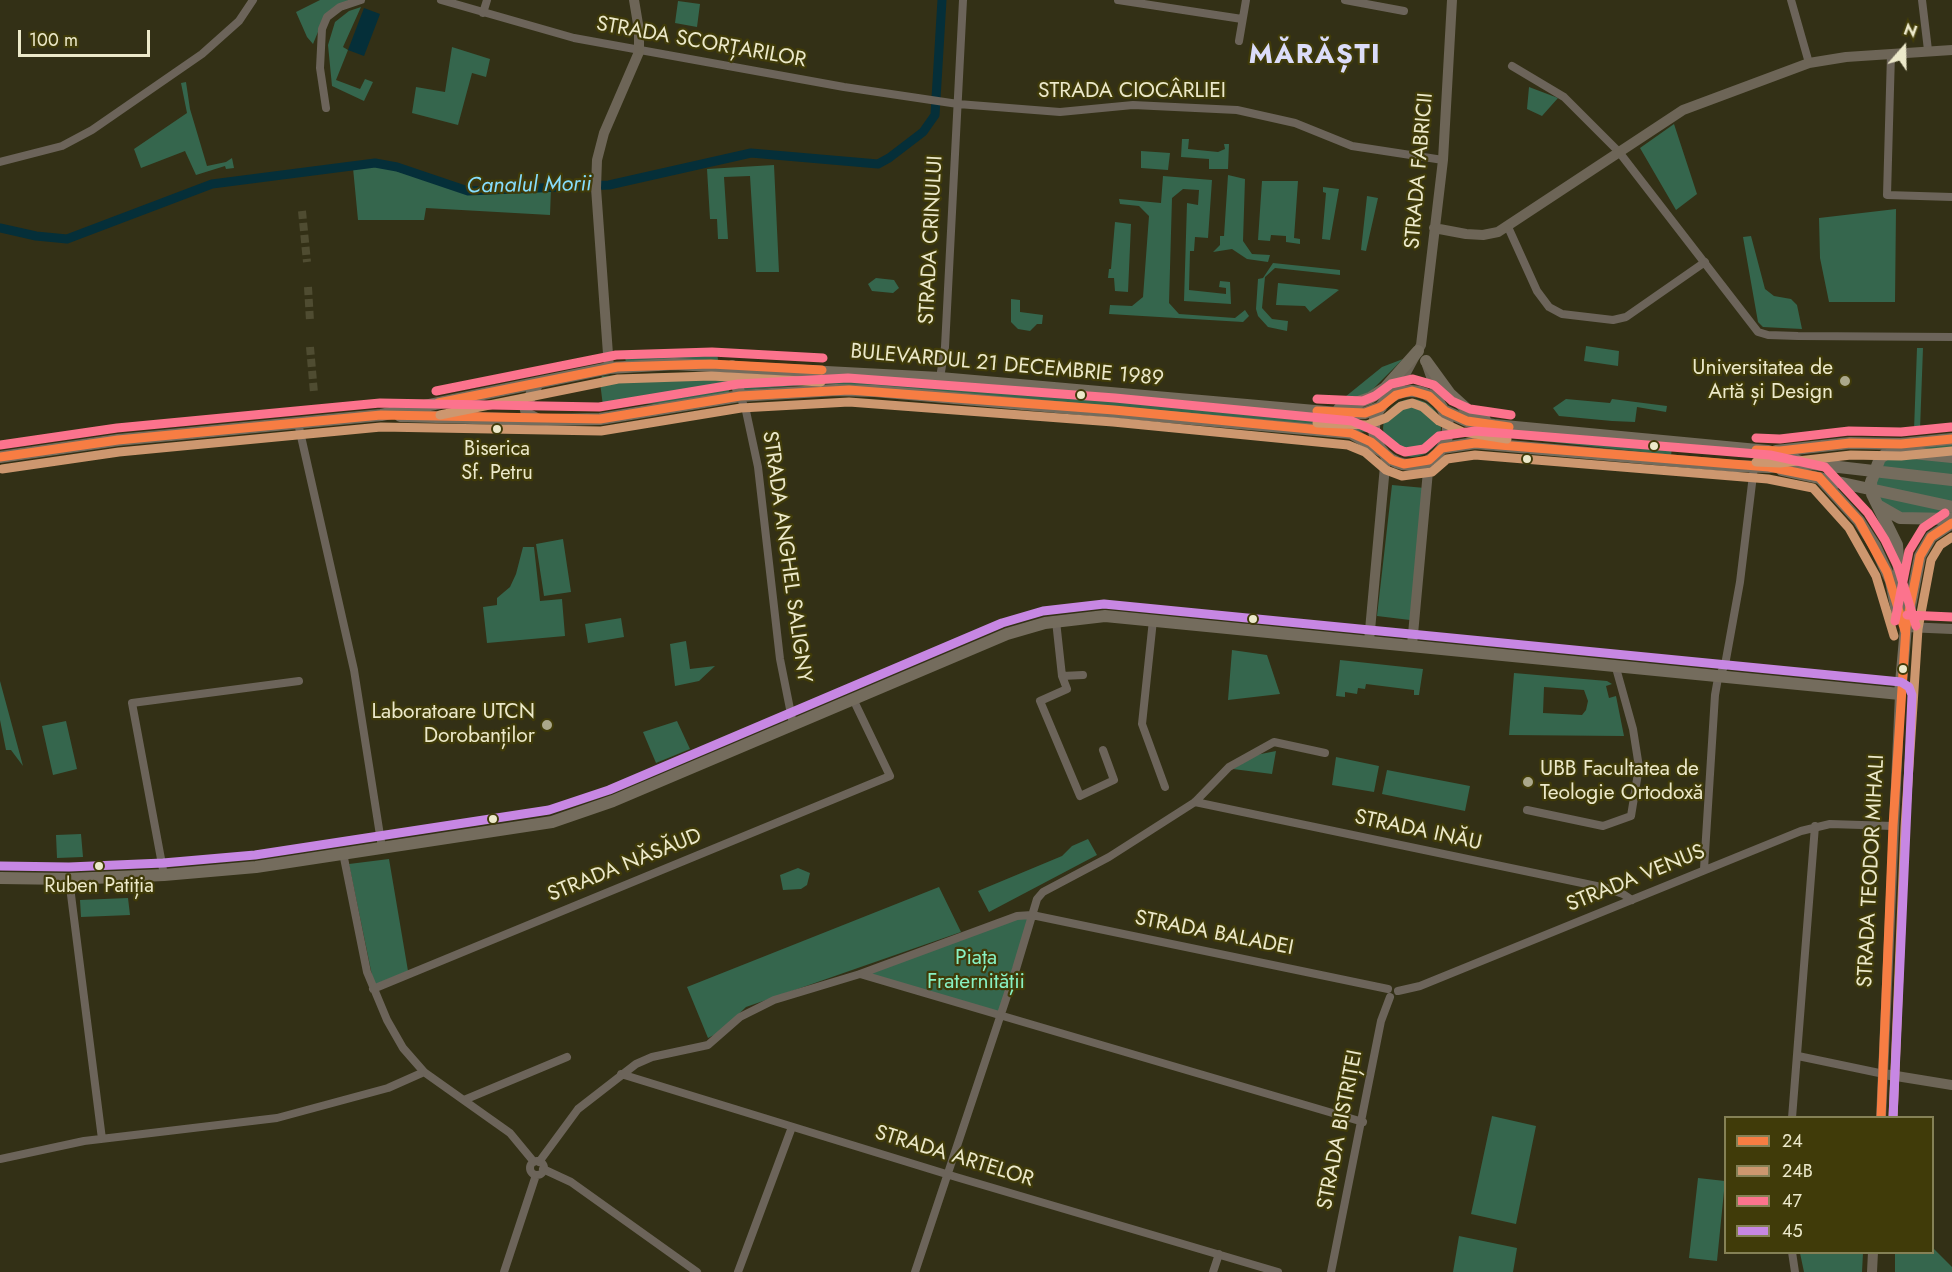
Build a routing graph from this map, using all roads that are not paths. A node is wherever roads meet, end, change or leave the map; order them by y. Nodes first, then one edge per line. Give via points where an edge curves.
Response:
1 (253, 0) edge
2 (361, 0) edge
3 (441, 0) edge
4 (487, 0) edge
5 (634, 0) edge
6 (963, 0) edge
7 (1118, 0) edge
8 (1246, 0) edge
9 (1345, 0) edge
10 (1452, 0) edge
11 (1791, 0) edge
12 (1922, 0) edge
13 (1404, 11) dead end
14 (483, 13) junction
15 (1242, 20) junction
16 (1239, 40) dead end
17 (1928, 50) junction
18 (1952, 50) edge
19 (639, 52) junction
20 (1891, 54) junction
21 (1809, 63) junction
22 (1512, 66) dead end
23 (958, 104) junction
24 (326, 108) dead end
25 (1619, 152) junction
26 (1443, 160) junction
27 (0, 162) edge
28 (1952, 197) edge
29 (1508, 227) junction
30 (1434, 228) junction
31 (1705, 262) junction
32 (1952, 337) edge
33 (1422, 352) junction
34 (732, 366) junction
35 (609, 368) junction
36 (940, 378) junction
37 (538, 383) junction
38 (740, 396) junction
39 (1384, 403) junction
40 (1443, 410) junction
41 (1326, 412) junction
42 (381, 415) junction
43 (538, 420) junction
44 (298, 423) junction
45 (1494, 425) junction
46 (1952, 439) edge
47 (1901, 444) junction
48 (1442, 448) junction
49 (1768, 451) junction
50 (1889, 451) junction
51 (1385, 453) junction
52 (0, 457) edge
53 (1952, 457) edge
54 (1429, 460) junction
55 (1804, 463) junction
56 (1754, 467) junction
57 (1769, 467) junction
58 (1819, 477) junction
59 (1952, 480) edge
60 (1878, 506) junction
61 (1951, 507) edge
62 (1952, 521) edge
63 (1153, 620) junction
64 (1056, 621) junction
65 (1905, 629) junction
66 (1952, 629) edge
67 (1370, 641) junction
68 (1412, 645) junction
69 (1616, 668) junction
70 (1083, 675) dead end
71 (1062, 676) junction
72 (1718, 678) junction
73 (299, 681) dead end
74 (1900, 694) junction
75 (853, 699) junction
76 (793, 724) junction
77 (1103, 750) dead end
78 (1325, 753) dead end
79 (1165, 787) dead end
80 (1195, 802) junction
81 (1527, 810) dead end
82 (1815, 826) junction
83 (1893, 826) junction
84 (382, 848) junction
85 (343, 854) junction
86 (1704, 869) junction
87 (164, 875) junction
88 (0, 878) edge
89 (69, 879) junction
90 (1632, 900) junction
91 (1032, 915) junction
92 (860, 974) junction
93 (373, 989) junction
94 (1398, 991) joint
95 (1389, 993) junction
96 (999, 1017) junction
97 (1798, 1056) junction
98 (567, 1058) dead end
99 (424, 1072) junction
100 (621, 1074) junction
101 (1884, 1074) junction
102 (1952, 1085) edge
103 (464, 1100) junction
104 (1792, 1116) edge
105 (1881, 1116) edge
106 (1363, 1122) junction
107 (792, 1127) junction
108 (102, 1139) junction
109 (0, 1159) edge
110 (538, 1167) junction
111 (948, 1175) junction
112 (1219, 1254) junction
113 (1792, 1254) edge
114 (1873, 1254) edge
115 (504, 1272) edge
116 (697, 1272) edge
117 (738, 1272) edge
118 (915, 1272) edge
119 (1213, 1272) edge
120 (1278, 1272) edge
121 (1331, 1272) edge
122 (1795, 1272) edge
123 (1872, 1272) edge

1 - 27 street via 239,21 202,54 92,130 62,146
2 - 24 street via 340,7 327,17 322,29 320,68
3 - 14 street, STRADA SCORȚARILOR
4 - 14 street
5 - 19 main road
6 - 23 street, STRADA CRINULUI
7 - 15 street
8 - 15 street
9 - 13 street
10 - 26 main road, STRADA FABRICII
11 - 21 street
12 - 17 street
14 - 19 street, STRADA SCORȚARILOR
15 - 16 street
17 - 18 main road
17 - 20 main road
19 - 23 street, STRADA SCORȚARILOR
19 - 35 main road via 604,133 597,160
20 - 21 main road
20 - 28 street via 1887,195
21 - 25 main road via 1690,106
22 - 25 street via 1564,97
23 - 26 street, STRADA CIOCÂRLIEI via 1060,112 1132,105 1238,110 1295,123 1352,146
23 - 36 street, STRADA CRINULUI
25 - 29 main road
25 - 31 street
26 - 30 main road, STRADA FABRICII
29 - 30 main road via 1484,235
29 - 31 street via 1537,291 1549,307 1562,314 1613,320 1626,317
30 - 33 main road, STRADA FABRICII
31 - 32 street via 1758,332
33 - 39 main road, STRADA FABRICII
33 - 40 main road, STRADA FABRICII
33 - 41 main road via 1370,398
33 - 45 main road via 1461,405
34 - 35 main road, BULEVARDUL 21 DECEMBRIE 1989
34 - 36 main road, BULEVARDUL 21 DECEMBRIE 1989
34 - 38 main road
35 - 37 main road, BULEVARDUL 21 DECEMBRIE 1989
36 - 41 main road, BULEVARDUL 21 DECEMBRIE 1989
37 - 42 main road, BULEVARDUL 21 DECEMBRIE 1989
37 - 43 main road via 525,406 527,414
38 - 43 main road, BULEVARDUL 21 DECEMBRIE 1989 via 606,418
38 - 51 main road, BULEVARDUL 21 DECEMBRIE 1989 via 875,390 1114,410 1351,434
38 - 76 street, STRADA ANGHEL SALIGNY via 758,467 777,637
39 - 40 main road via 1403,392 1421,392 1437,401
39 - 41 main road, BULEVARDUL 21 DECEMBRIE 1989 via 1365,413
39 - 51 main road via 1375,430
40 - 45 main road via 1467,421
40 - 48 main road via 1448,426
42 - 43 main road, BULEVARDUL 21 DECEMBRIE 1989
42 - 44 main road, BULEVARDUL 21 DECEMBRIE 1989
44 - 52 main road, BULEVARDUL 21 DECEMBRIE 1989 via 118,440
44 - 84 street via 354,670
45 - 49 main road
46 - 47 main road
47 - 49 main road
47 - 50 main road
48 - 54 main road
48 - 56 main road via 1485,443
49 - 55 main road
50 - 53 main road
50 - 60 main road via 1875,466 1871,482
51 - 54 main road via 1404,464
51 - 67 main road
54 - 68 main road
55 - 57 main road
55 - 59 main road
56 - 57 main road
56 - 72 street via 1740,582 1725,665
57 - 58 main road
58 - 61 main road
58 - 65 main road via 1859,521 1875,546 1891,581
60 - 62 main road via 1900,518
60 - 65 main road via 1897,544
62 - 65 main road via 1931,537 1920,556
63 - 64 main road via 1105,616
63 - 67 main road
63 - 79 street via 1142,724
64 - 71 street
64 - 75 main road via 1007,634
65 - 66 main road
65 - 74 main road, STRADA TEODOR MIHALI
67 - 68 main road
68 - 69 main road
69 - 72 main road
69 - 81 street via 1639,767 1631,816 1603,826
70 - 71 street
71 - 77 street via 1067,689 1040,701 1080,796 1114,780
72 - 74 main road
72 - 86 street
73 - 87 street via 132,703
74 - 83 main road, STRADA TEODOR MIHALI
75 - 76 main road
75 - 93 street, STRADA NĂSĂUD via 890,776
76 - 84 main road via 613,801 560,819
78 - 80 street via 1274,742 1230,767
80 - 90 street, STRADA INĂU via 1606,888
80 - 91 street via 1109,857 1043,892
82 - 83 street, STRADA VENUS
82 - 86 street, STRADA VENUS
82 - 97 street
83 - 101 main road, STRADA TEODOR MIHALI
84 - 85 main road
85 - 87 main road
85 - 93 street via 360,946
86 - 90 street, STRADA VENUS
87 - 89 main road
88 - 89 main road
89 - 108 street
90 - 94 street, STRADA VENUS via 1411,990
91 - 92 street via 1005,919
91 - 95 street, STRADA BALADEI
91 - 96 street
92 - 96 street
92 - 100 street via 753,1009 708,1045 652,1057
93 - 99 street via 403,1048
94 - 95 street, STRADA BALADEI via 1394,986
95 - 106 street, STRADA BISTRIȚEI
96 - 106 street
96 - 111 street
97 - 101 street
97 - 104 street
98 - 103 street
99 - 103 street
99 - 108 street via 388,1088 277,1118
100 - 107 street, STRADA ARTELOR
100 - 110 street via 578,1109
101 - 102 main road
101 - 105 main road, STRADA TEODOR MIHALI
103 - 110 street via 510,1133
106 - 121 street, STRADA BISTRIȚEI
107 - 111 street, STRADA ARTELOR
107 - 117 street
108 - 109 street
110 - 115 street
110 - 116 street via 571,1182
111 - 112 street, STRADA ARTELOR
111 - 118 street
112 - 119 street
112 - 120 street, STRADA ARTELOR
113 - 122 street
114 - 123 main road

